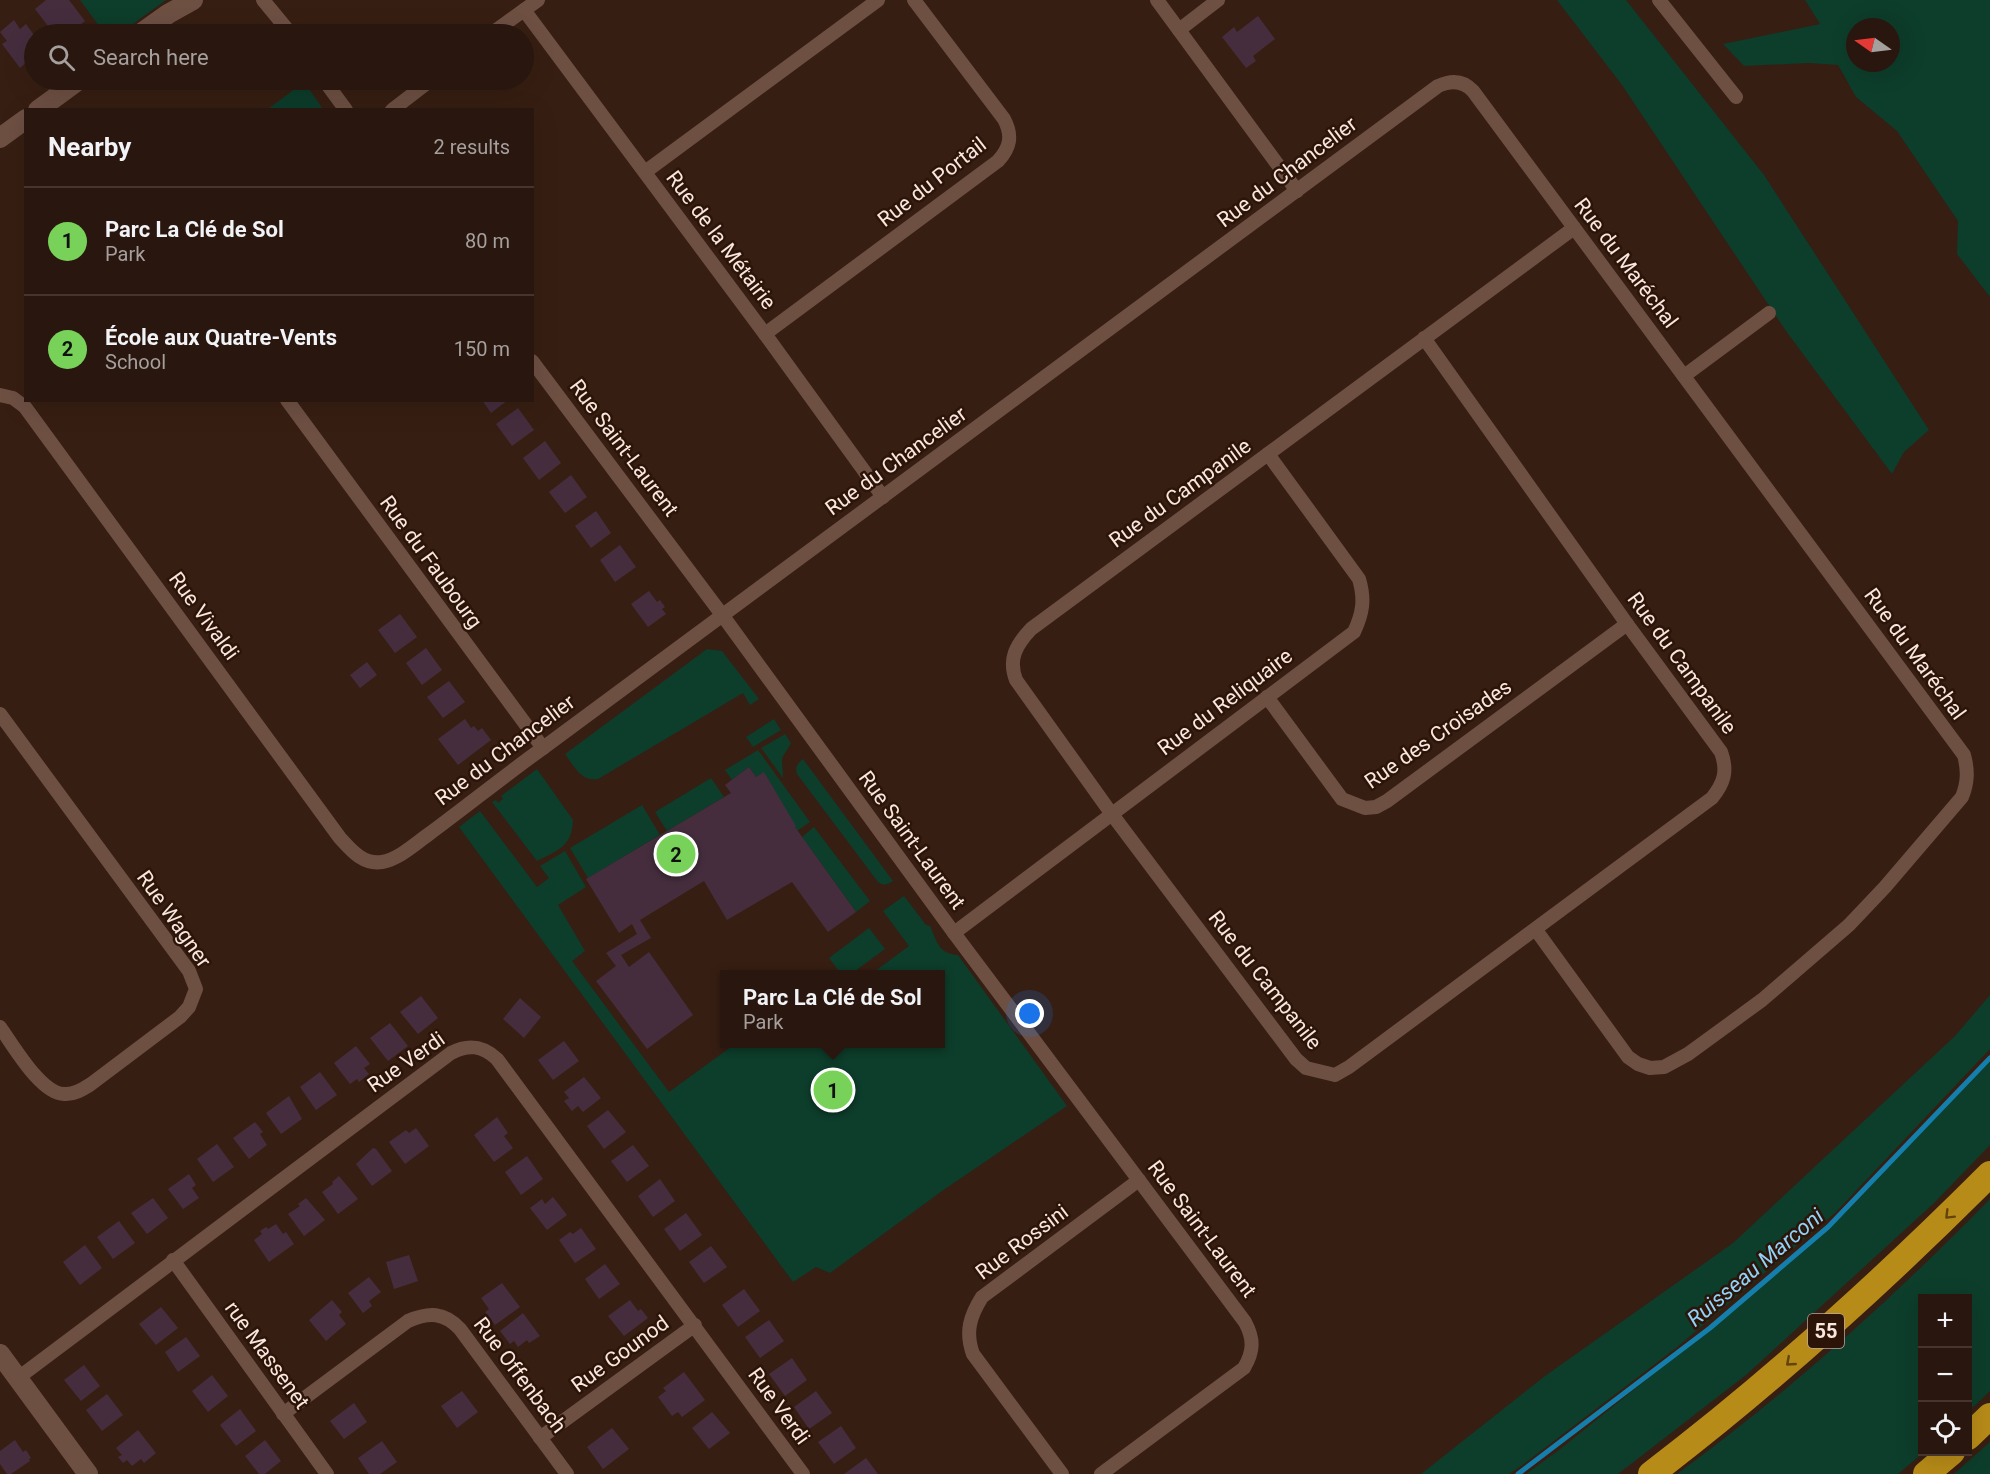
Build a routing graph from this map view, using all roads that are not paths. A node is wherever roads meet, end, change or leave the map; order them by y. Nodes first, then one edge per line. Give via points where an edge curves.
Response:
1 (193, 0) edge
2 (263, 0) edge
3 (538, 0) edge
4 (878, 0) edge
5 (914, 0) edge
6 (1157, 0) edge
7 (1218, 0) edge
8 (1659, 0) edge
9 (524, 10) junction
10 (154, 24) edge
11 (283, 24) edge
12 (505, 24) edge
13 (1179, 30) junction
14 (1438, 86) joint
15 (66, 90) edge
16 (331, 90) edge
17 (418, 90) edge
18 (1736, 97) dead end
19 (42, 108) edge
20 (345, 108) edge
21 (395, 108) edge
22 (24, 120) edge
23 (0, 138) edge
24 (645, 172) junction
25 (1298, 191) junction
26 (1574, 228) junction
27 (1769, 313) dead end
28 (765, 334) junction
29 (1424, 338) junction
30 (534, 364) edge
31 (1683, 376) junction
32 (0, 395) edge
33 (288, 402) edge
34 (1268, 454) junction
35 (883, 497) junction
36 (723, 616) junction
37 (1627, 624) junction
38 (1267, 697) junction
39 (0, 714) edge
40 (543, 748) junction
41 (1111, 813) junction
42 (376, 862) joint
43 (1536, 930) junction
44 (954, 933) junction
45 (0, 1027) edge
46 (1990, 1174) edge
47 (1139, 1180) junction
48 (173, 1260) junction
49 (695, 1325) junction
50 (0, 1354) edge
51 (18, 1378) junction
52 (283, 1414) junction
53 (1990, 1416) edge
54 (1972, 1433) edge
55 (540, 1438) junction
56 (1947, 1456) edge
57 (88, 1474) edge
58 (327, 1474) edge
59 (567, 1474) edge
60 (802, 1474) edge
61 (1062, 1474) edge
62 (1101, 1474) edge
63 (1651, 1474) edge
64 (1926, 1474) edge

1 - 10 street
2 - 11 street
3 - 9 street
4 - 24 street
5 - 28 street, Rue du Portail via 1004,119 1010,132 1008,147 998,161
6 - 13 street
7 - 13 street
8 - 18 street
9 - 12 street
9 - 24 street, Rue de la Métairie
13 - 25 street
14 - 25 street, Rue du Chancelier
14 - 26 street, Rue du Maréchal via 1450,81 1468,86
15 - 19 street
16 - 20 street
17 - 21 street
22 - 23 street
24 - 28 street, Rue de la Métairie
25 - 35 street, Rue du Chancelier
26 - 29 street, Rue du Campanile
26 - 31 street, Rue du Maréchal
27 - 31 street
28 - 35 street, Rue de la Métairie
29 - 34 street, Rue du Campanile
29 - 37 street, Rue du Campanile
30 - 36 street, Rue Saint-Laurent
31 - 43 street, Rue du Maréchal via 1964,755 1968,783 1953,808 1849,925 1762,1000 1664,1067 1650,1068 1628,1057
32 - 42 street, Rue Vivaldi via 14,398 25,407 340,838 357,855
33 - 40 street, Rue du Faubourg
34 - 38 street, Rue du Reliquaire via 1359,579 1363,608 1354,632
34 - 41 street, Rue du Campanile via 1031,629 1018,643 1012,668 1016,680
35 - 36 street, Rue du Chancelier
36 - 40 street, Rue du Chancelier
36 - 44 street, Rue Saint-Laurent
37 - 38 street, Rue des Croisades via 1376,807 1365,808 1342,799
37 - 43 street, Rue du Campanile via 1721,752 1725,775 1712,798
38 - 41 street, Rue du Reliquaire
39 - 45 street, Rue Wagner via 189,971 196,989 180,1017 91,1084 66,1095 42,1083
40 - 42 street, Rue du Chancelier via 399,855
41 - 43 street, Rue du Campanile via 1296,1059 1321,1073 1335,1075 1349,1067
41 - 44 street, Rue du Reliquaire
44 - 47 street, Rue Saint-Laurent
46 -> 63 highway, 55 via 1816,1340
47 - 61 street, Rue Rossini via 982,1297 970,1323 968,1340 973,1354
47 - 62 street, Rue Saint-Laurent via 1245,1322 1253,1345 1244,1368
48 - 49 street, Rue Verdi via 451,1053 472,1046 497,1059
48 - 51 street, Rue Verdi
48 - 52 street, rue Massenet
49 - 55 street, Rue Gounod
49 - 60 street, Rue Verdi
50 - 51 street
51 - 57 street
52 - 55 street, Rue Offenbach via 408,1321 433,1314 452,1320 460,1329
52 - 58 street, rue Massenet
53 - 54 highway
55 - 59 street, Rue Offenbach
56 - 64 highway

